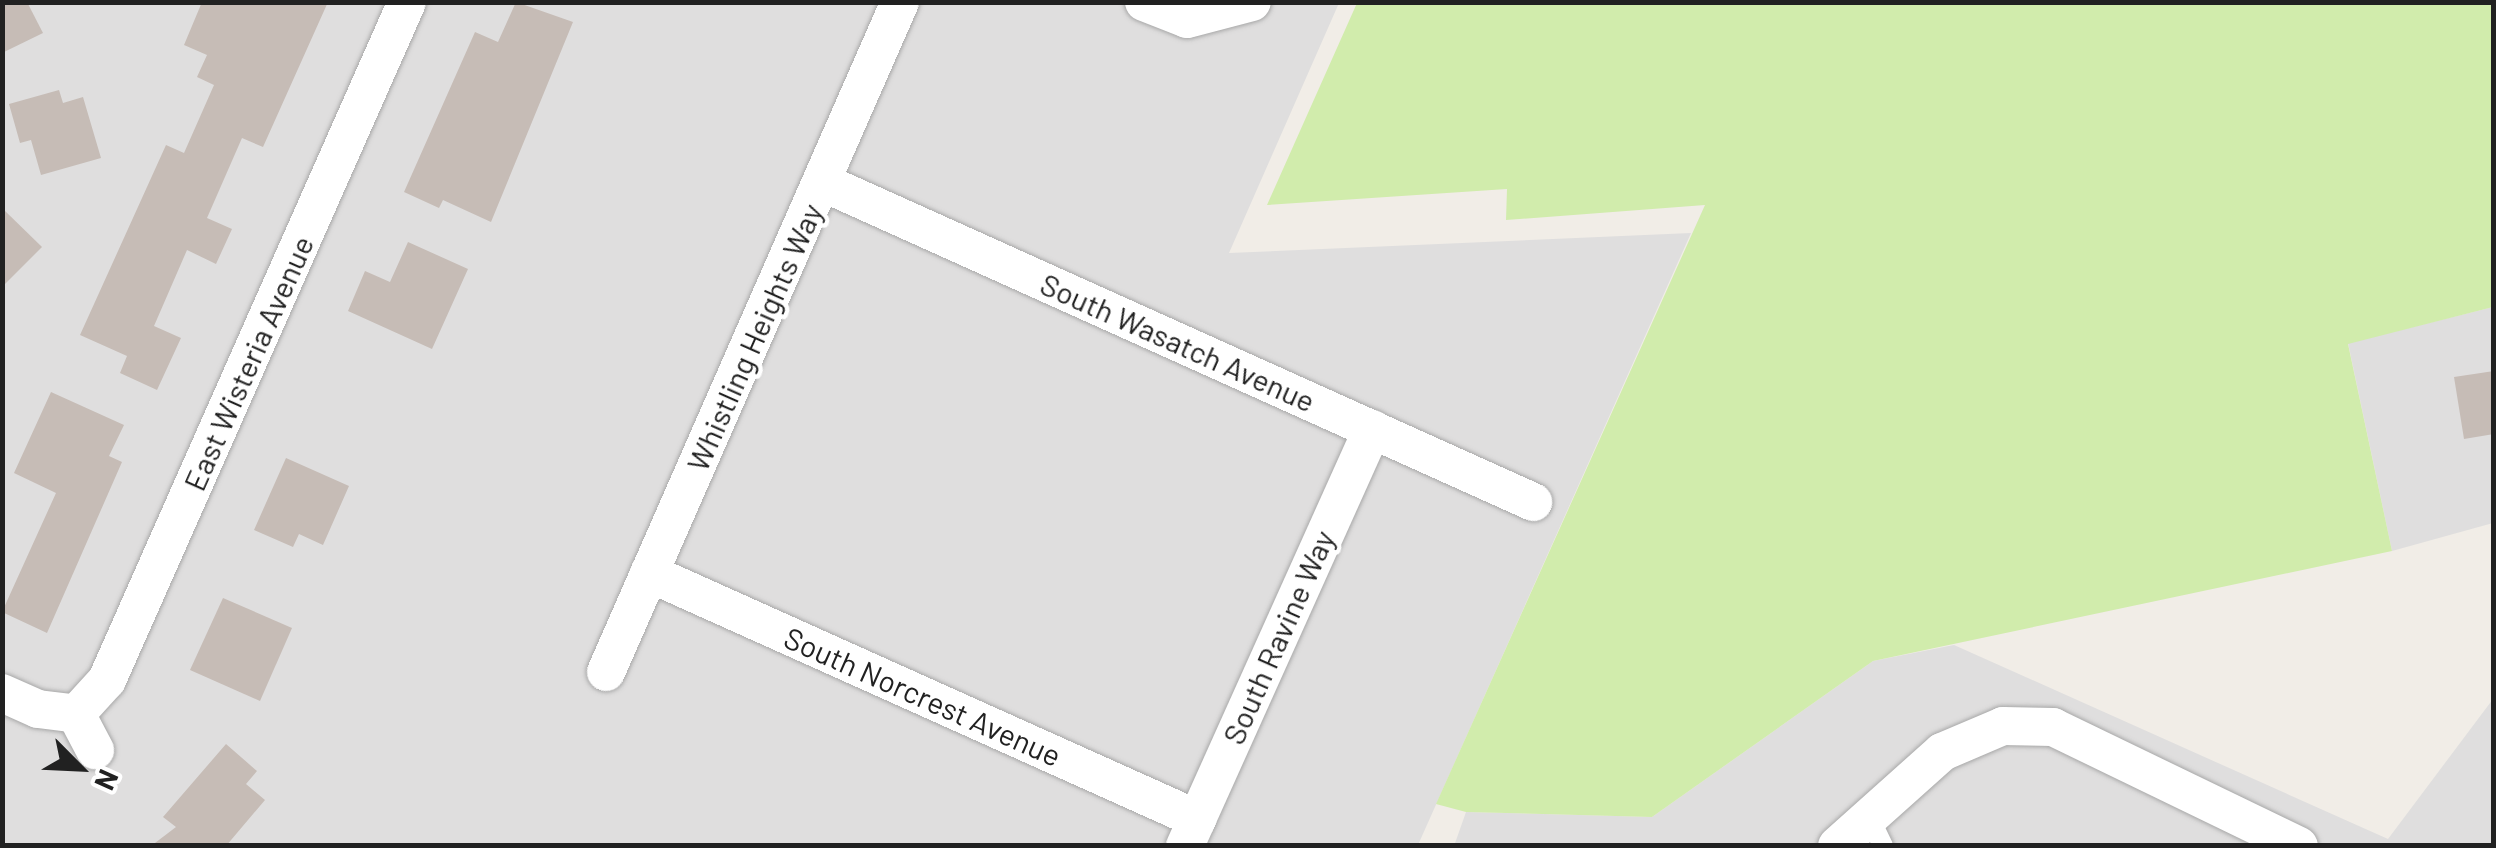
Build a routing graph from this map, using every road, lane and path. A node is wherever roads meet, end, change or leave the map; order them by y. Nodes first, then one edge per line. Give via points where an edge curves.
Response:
1 (408, 2) edge
2 (900, 2) edge
3 (1144, 2) edge
4 (1252, 2) edge
5 (822, 182) junction
6 (1372, 429) junction
7 (1533, 502) dead end
8 (649, 573) junction
9 (606, 672) dead end
10 (2, 693) edge
11 (76, 714) junction
12 (95, 750) dead end
13 (1876, 831) edge
14 (1191, 832) edge
15 (1837, 846) edge
16 (2299, 846) edge

1 - 11 street, East Wisteria Avenue via 108,680
2 - 5 street, Whistling Heights Way
3 - 4 street via 1188,19
5 - 6 street, South Wasatch Avenue
5 - 8 street, Whistling Heights Way
6 - 7 street, South Wasatch Avenue
6 - 14 street, South Ravine Way
8 - 9 street, Whistling Heights Way
8 - 14 street, South Norcrest Avenue
10 - 11 street via 38,709
11 - 12 street
13 - 15 street
13 - 16 street via 1942,752 2004,726 2052,727

